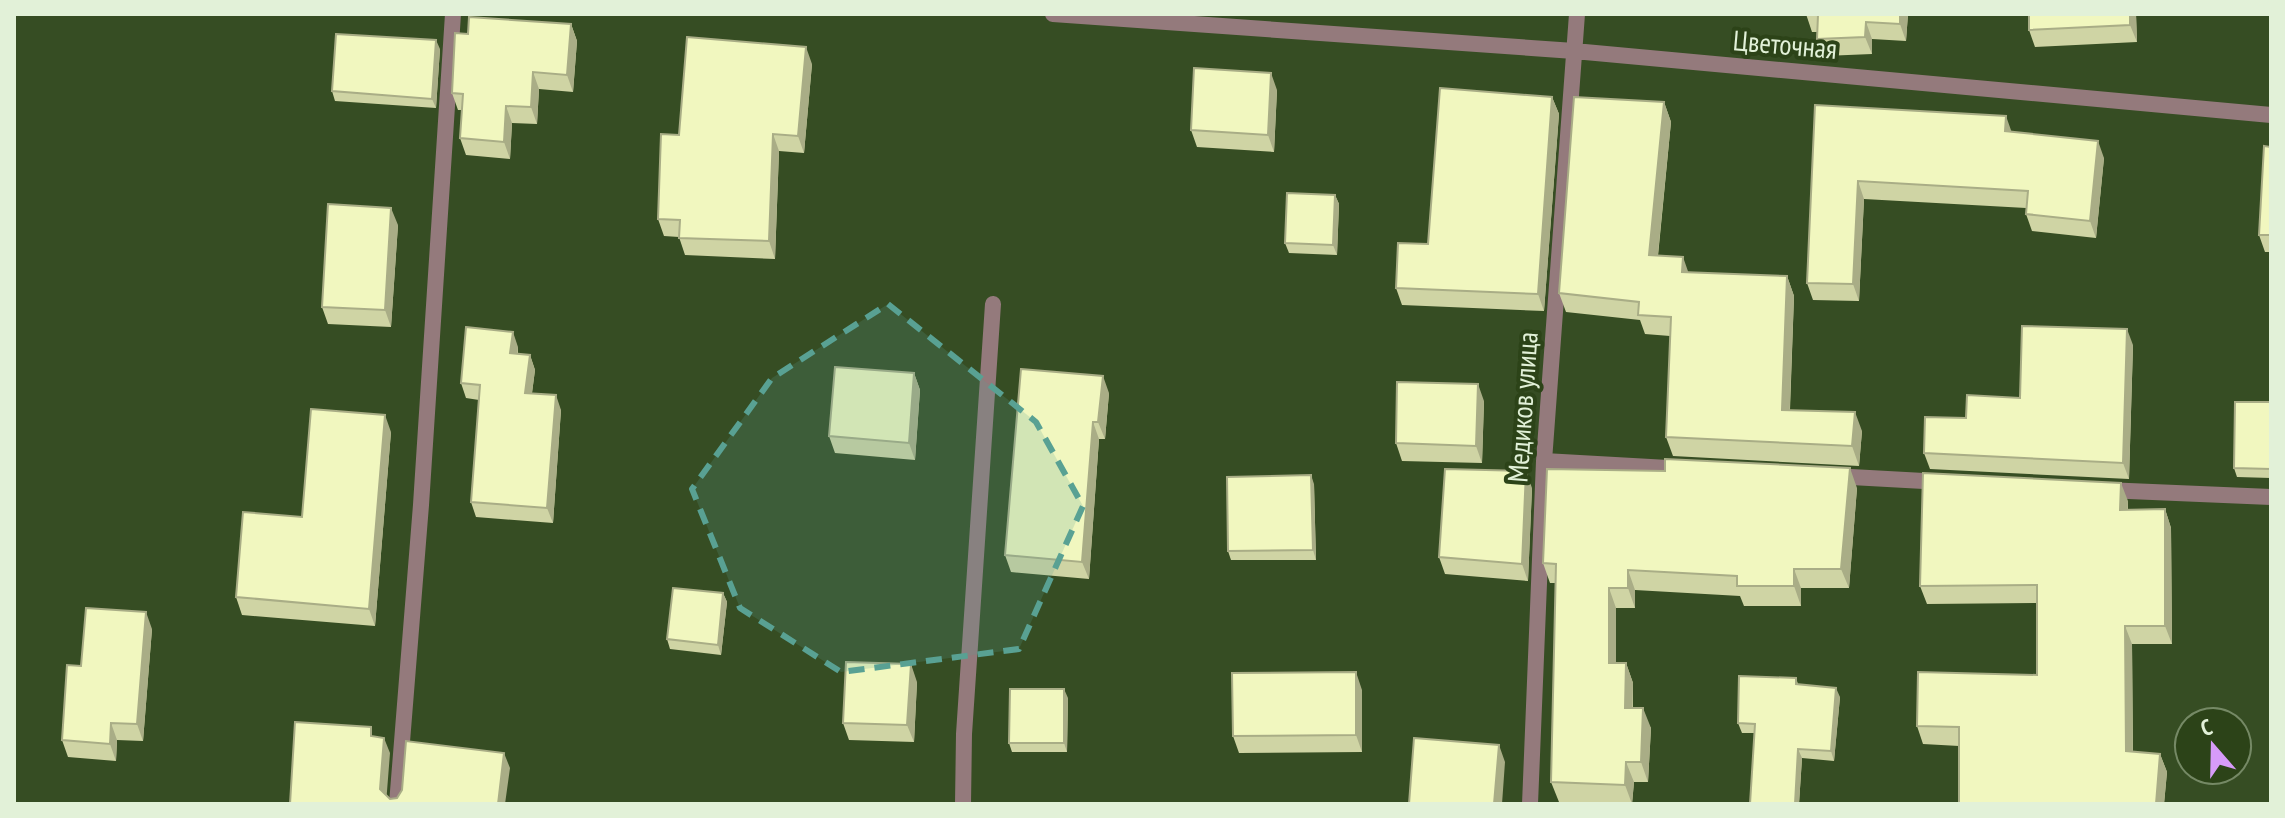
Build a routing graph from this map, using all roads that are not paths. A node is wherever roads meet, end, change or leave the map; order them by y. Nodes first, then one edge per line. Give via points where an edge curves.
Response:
1 (453, 14) edge
2 (1053, 14) edge
3 (1577, 14) edge
4 (1574, 51) junction
5 (2271, 115) edge
6 (993, 304) dead end
7 (1544, 461) junction
8 (1700, 469) edge
9 (1809, 475) edge
10 (1964, 483) edge
11 (2089, 489) edge
12 (2271, 497) edge
13 (397, 804) edge
14 (963, 804) edge
15 (1530, 804) edge

1 - 13 street
2 - 4 street, Цветочная
3 - 4 street, Медиков улица
4 - 5 street, Цветочная
4 - 7 street, Медиков улица
6 - 14 street
7 - 8 street
7 - 15 street, Медиков улица
9 - 10 street
11 - 12 street

